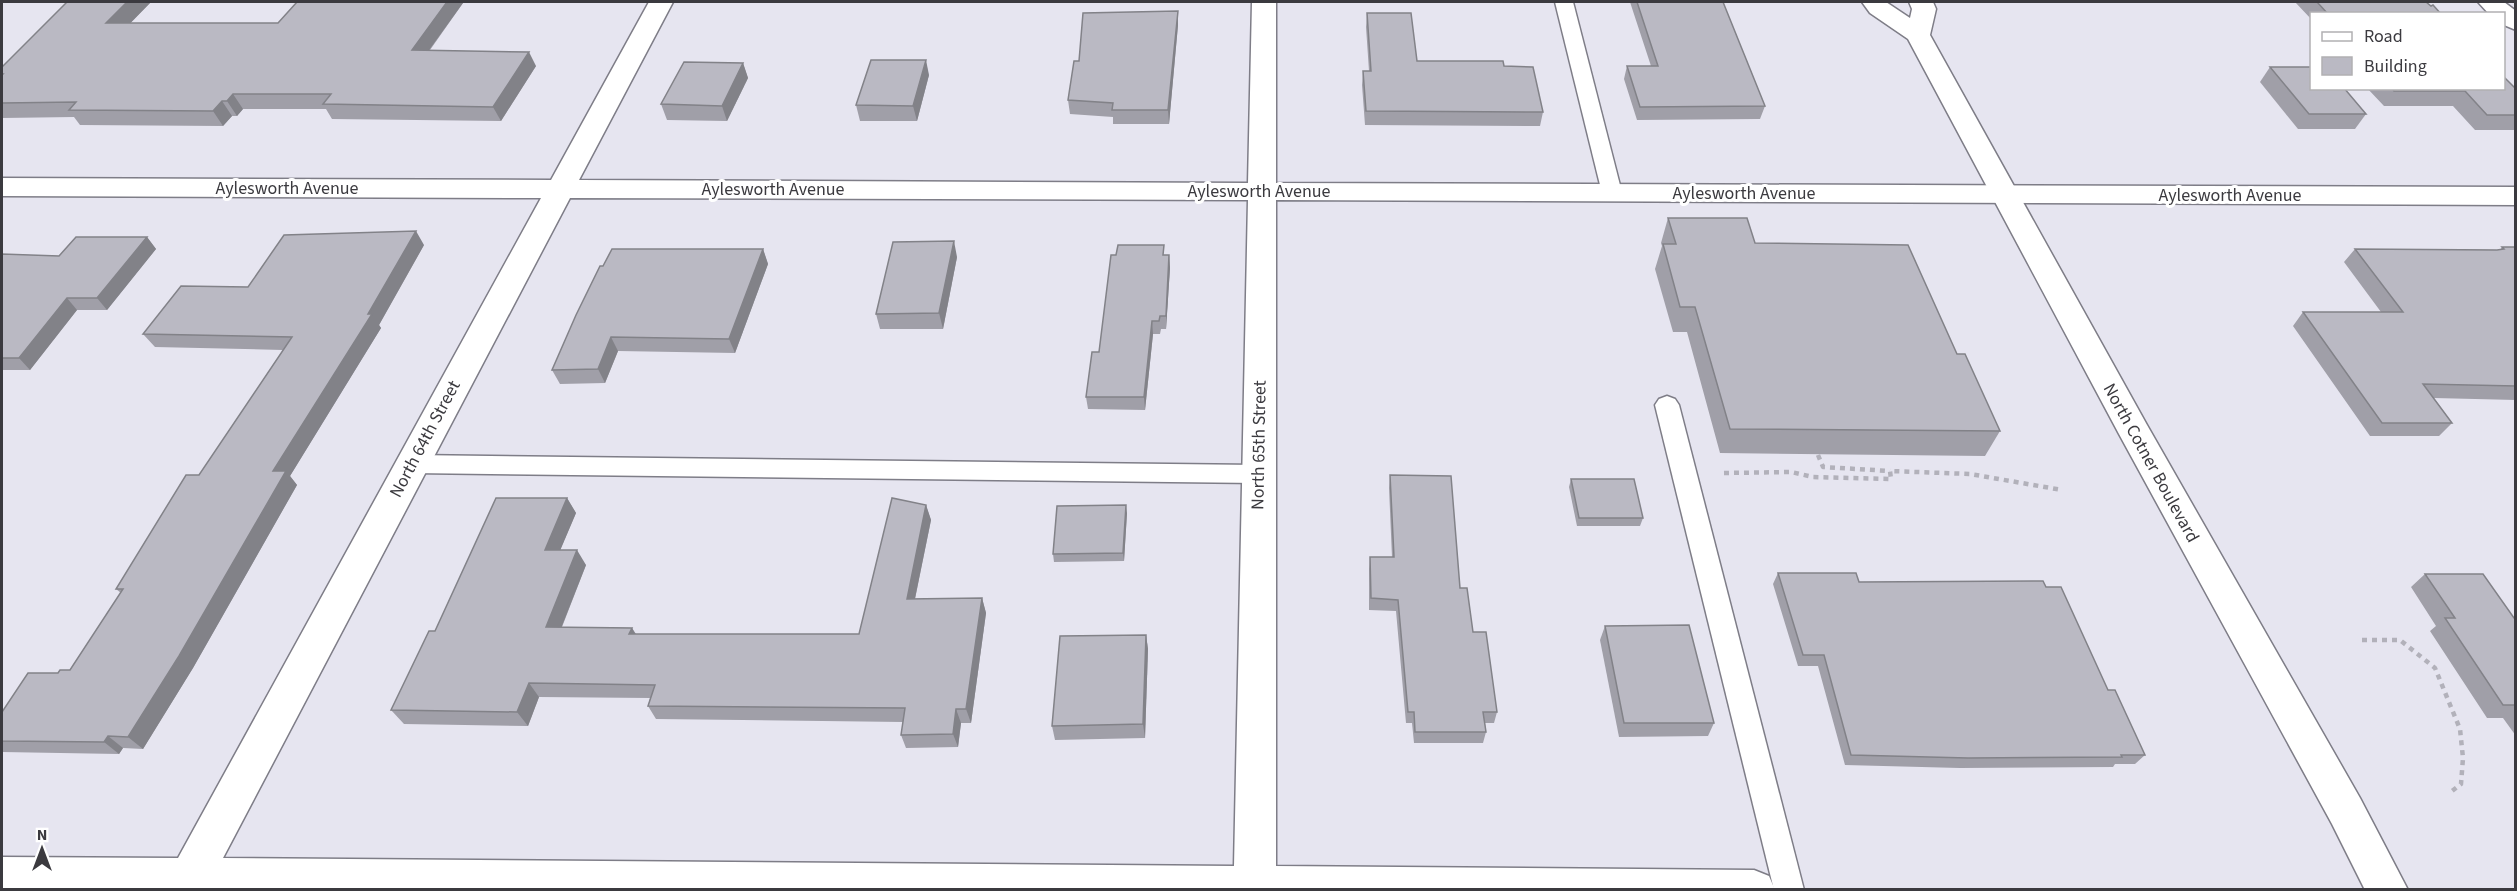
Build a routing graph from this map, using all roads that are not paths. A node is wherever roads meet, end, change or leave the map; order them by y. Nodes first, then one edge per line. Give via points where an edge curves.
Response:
1 (661, 2) edge
2 (1264, 2) edge
3 (1564, 2) edge
4 (1874, 2) edge
5 (1921, 2) edge
6 (2490, 2) edge
7 (2502, 12) edge
8 (1918, 35) junction
9 (2, 188) edge
10 (560, 188) junction
11 (1262, 191) junction
12 (1612, 193) junction
13 (2003, 193) junction
14 (2516, 196) edge
15 (1667, 405) dead end
16 (412, 464) junction
17 (1258, 474) junction
18 (2, 877) edge
19 (190, 878) junction
20 (1255, 888) edge
21 (1754, 890) edge
22 (1789, 890) edge
23 (2387, 890) edge

1 - 10 street, North 64th Street
2 - 11 street, North 65th Street
3 - 12 lane
4 - 8 street, North Cotner Boulevard
5 - 8 street via 1924,9
6 - 7 street
8 - 13 street, North Cotner Boulevard
9 - 10 street, Aylesworth Avenue
10 - 11 street, Aylesworth Avenue
10 - 16 street, North 64th Street
11 - 12 street, Aylesworth Avenue
11 - 17 street, North 65th Street
12 - 13 street, Aylesworth Avenue
13 - 14 street, Aylesworth Avenue
13 - 23 street, North Cotner Boulevard
15 - 22 lane
16 - 17 lane
16 - 19 street, North 64th Street
17 - 20 street, North 65th Street
18 - 19 street
19 - 20 street
20 - 21 street

